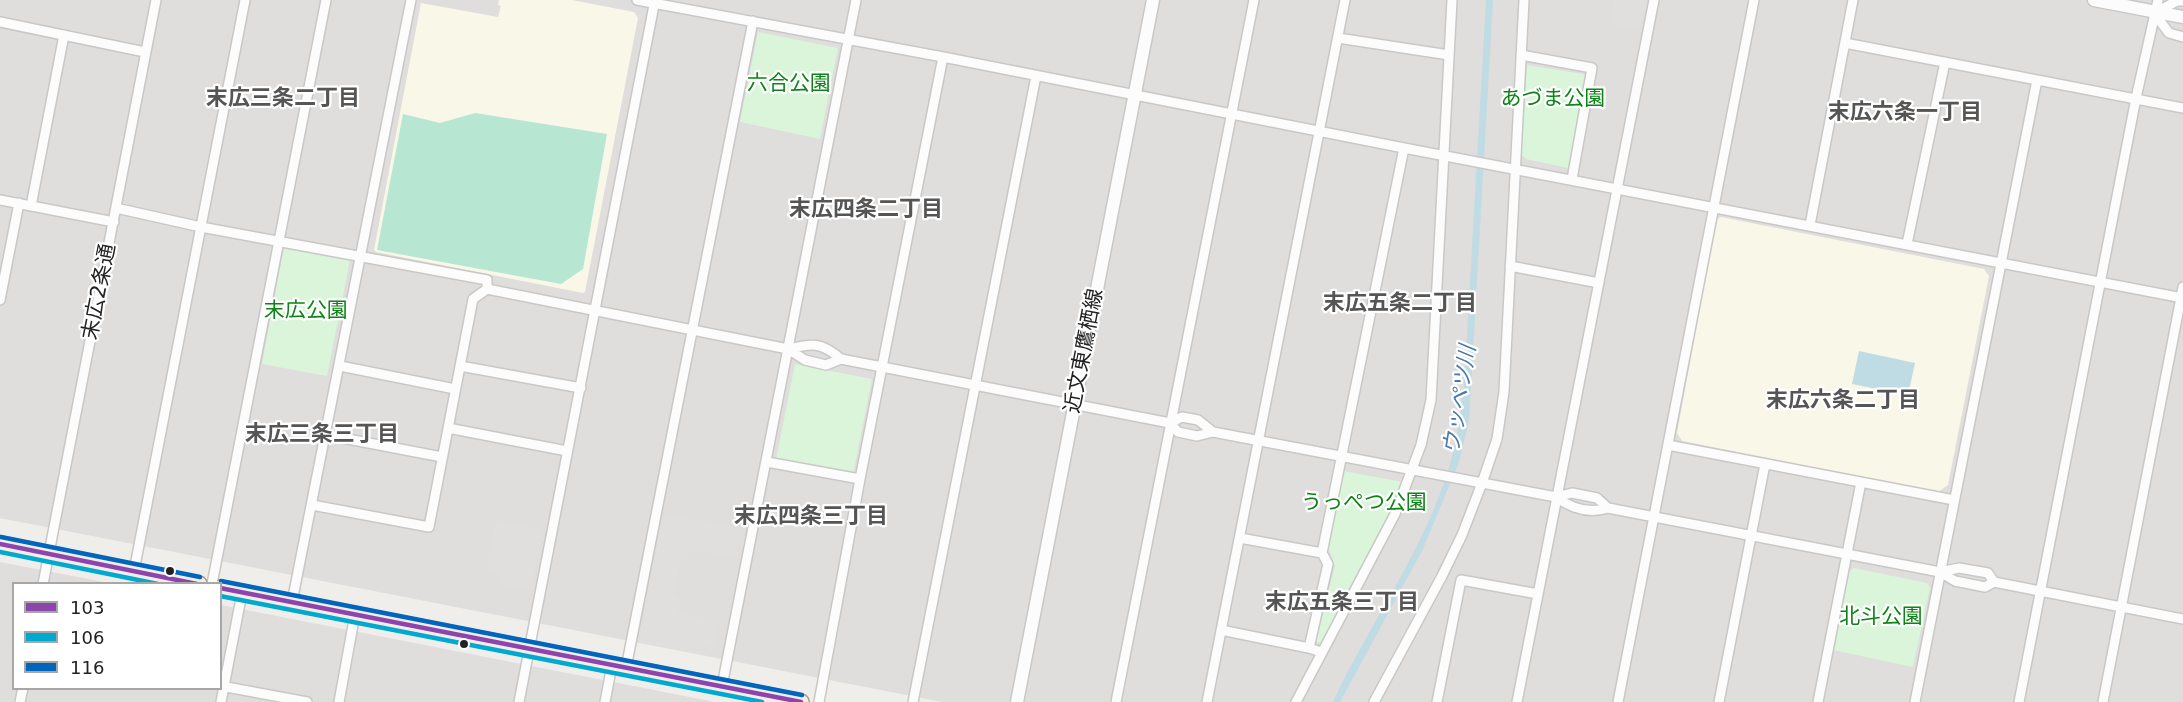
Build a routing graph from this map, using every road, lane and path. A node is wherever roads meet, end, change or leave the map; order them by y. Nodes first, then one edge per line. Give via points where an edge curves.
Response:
1 (156, 0) edge
2 (245, 0) edge
3 (326, 0) edge
4 (411, 0) edge
5 (637, 0) edge
6 (856, 0) edge
7 (1153, 0) edge
8 (1254, 0) edge
9 (1346, 0) edge
10 (1452, 0) edge
11 (1524, 0) edge
12 (1654, 0) edge
13 (1754, 0) edge
14 (1853, 0) edge
15 (2094, 0) edge
16 (2158, 0) edge
17 (2183, 1) edge
18 (655, 2) edge
19 (2154, 13) junction
20 (2183, 17) edge
21 (753, 21) junction
22 (0, 22) edge
23 (64, 35) junction
24 (2183, 37) edge
25 (1338, 38) junction
26 (848, 39) junction
27 (1845, 43) junction
28 (145, 52) junction
29 (1449, 55) junction
30 (1521, 56) junction
31 (943, 57) junction
32 (1945, 62) junction
33 (1036, 76) junction
34 (2037, 80) junction
35 (1135, 94) junction
36 (2136, 98) junction
37 (2183, 108) edge
38 (1230, 113) junction
39 (1321, 132) junction
40 (1404, 148) junction
41 (1445, 155) junction
42 (1515, 168) junction
43 (1572, 179) junction
44 (1617, 188) junction
45 (0, 200) edge
46 (19, 203) junction
47 (31, 206) junction
48 (1713, 207) junction
49 (116, 208) junction
50 (114, 222) junction
51 (1810, 225) junction
52 (201, 227) junction
53 (279, 240) junction
54 (1907, 244) junction
55 (362, 256) junction
56 (2001, 262) junction
57 (1510, 266) junction
58 (2102, 282) junction
59 (1599, 284) junction
60 (2183, 287) edge
61 (487, 290) junction
62 (2182, 298) edge
63 (0, 300) edge
64 (595, 312) junction
65 (693, 331) junction
66 (788, 349) junction
67 (841, 359) junction
68 (340, 366) junction
69 (460, 366) junction
70 (883, 367) junction
71 (974, 386) junction
72 (581, 388) junction
73 (455, 389) junction
74 (1074, 405) junction
75 (1170, 423) junction
76 (447, 428) junction
77 (1213, 432) junction
78 (327, 435) junction
79 (1259, 440) junction
80 (1668, 445) junction
81 (567, 451) junction
82 (442, 457) junction
83 (1342, 457) junction
84 (767, 462) junction
85 (1765, 464) junction
86 (1412, 471) junction
87 (860, 479) junction
88 (1862, 482) junction
89 (1482, 483) junction
90 (1556, 497) junction
91 (1954, 500) junction
92 (312, 505) junction
93 (1608, 508) junction
94 (1653, 516) junction
95 (1751, 535) junction
96 (1240, 538) junction
97 (0, 544) edge
98 (48, 553) junction
99 (1322, 553) junction
100 (1848, 554) junction
101 (134, 571) junction
102 (1940, 572) junction
103 (1442, 576) junction
104 (1461, 580) junction
105 (43, 582) edge
106 (189, 582) edge
107 (212, 582) edge
108 (1994, 582) junction
109 (222, 588) edge
110 (2040, 592) junction
111 (242, 593) junction
112 (1538, 594) junction
113 (292, 602) junction
114 (2121, 607) junction
115 (355, 614) junction
116 (2183, 619) edge
117 (1221, 630) junction
118 (529, 648) junction
119 (1309, 648) junction
120 (1321, 652) junction
121 (619, 667) junction
122 (222, 686) edge
123 (722, 686) junction
124 (307, 702) edge
125 (339, 702) edge
126 (519, 702) edge
127 (604, 702) edge
128 (801, 702) edge
129 (819, 702) edge
130 (913, 702) edge
131 (1017, 702) edge
132 (1116, 702) edge
133 (1207, 702) edge
134 (1296, 702) edge
135 (1374, 702) edge
136 (1437, 702) edge
137 (1517, 702) edge
138 (1618, 702) edge
139 (1719, 702) edge
140 (1818, 702) edge
141 (1915, 702) edge
142 (2019, 702) edge
143 (2103, 702) edge

1 - 28 street, 末広2条通
2 - 52 street
3 - 53 street
4 - 55 street
5 - 18 street
6 - 26 street
7 - 35 street, 近文東鷹栖線
8 - 38 street
9 - 25 street
10 - 29 street
11 - 30 street
12 - 44 street
13 - 48 street
14 - 27 street
15 - 19 street
16 - 19 street
17 - 19 street
18 - 21 street
18 - 64 street
19 - 20 street
19 - 24 street via 2169,33
19 - 36 street
21 - 26 street
21 - 65 street
22 - 23 street
23 - 28 street
23 - 47 street
25 - 29 street
25 - 39 street
26 - 31 street
26 - 66 street
27 - 32 street
27 - 51 street
28 - 49 street, 末広2条通
29 - 41 street
30 - 42 street
30 - 43 street via 1592,68
31 - 33 street
31 - 70 street
32 - 34 street
32 - 54 street
33 - 35 street
33 - 71 street
34 - 36 street
34 - 56 street
35 - 38 street
35 - 74 street, 近文東鷹栖線
36 - 37 street
36 - 58 street
38 - 39 street
38 - 75 street
39 - 40 street
39 - 79 street
40 - 41 street
40 - 83 street
41 - 42 street
41 - 86 street via 1431,400
42 - 43 street
42 - 57 street
43 - 44 street
44 - 48 street
44 - 59 street
45 - 46 street
46 - 47 street
46 - 63 street
47 - 50 street
48 - 51 street
48 - 80 street
49 - 50 street, 末広2条通
49 - 52 street
50 - 98 street, 末広2条通
51 - 54 street
52 - 53 street
52 - 101 street
53 - 55 street
53 - 107 street
54 - 56 street
55 - 61 street via 487,280
55 - 68 street
56 - 58 street
56 - 91 street
57 - 59 street
57 - 89 street via 1504,392 1497,439
58 - 62 street
58 - 110 street
59 - 90 street
60 - 62 street
61 - 64 street
61 - 69 street via 473,299
62 - 114 street
64 - 65 street
64 - 72 street
65 - 66 street
65 - 121 street
66 - 67 street via 805,360 826,365
66 - 67 street via 812,344 828,348
66 - 84 street
67 - 70 street
68 - 73 street
68 - 78 street
69 - 72 street
69 - 73 street
70 - 71 street
70 - 87 street
71 - 74 street
71 - 130 street
72 - 81 street
73 - 76 street
74 - 75 street
74 - 131 street, 近文東鷹栖線
75 - 77 street via 1178,432 1197,436
75 - 77 street via 1182,417 1198,420
75 - 132 street
76 - 81 street
76 - 82 street
77 - 79 street
78 - 82 street
78 - 92 street
79 - 83 street
79 - 96 street
80 - 85 street
80 - 94 street
81 - 118 street
82 - 92 street via 429,527
83 - 86 street
83 - 99 street
84 - 87 street
84 - 123 street
85 - 88 street
85 - 95 street
86 - 89 street
86 - 120 street via 1395,514
87 - 129 street
88 - 91 street
88 - 100 street
89 - 90 street
89 - 103 street
90 - 93 street via 1568,506 1595,513
90 - 93 street via 1572,493 1597,498
90 - 112 street
91 - 102 street
92 - 113 street
93 - 94 street
94 - 95 street
94 - 138 street
95 - 100 street
95 - 139 street
96 - 99 street
96 - 117 street
97 - 98 main road
98 - 101 main road
98 - 105 street, 末広2条通
99 - 119 street via 1328,564
100 - 102 street
100 - 140 street
101 - 106 main road
102 - 108 street via 1954,581 1985,587
102 - 108 street via 1959,568 1988,573
102 - 141 street
103 - 104 street
103 - 135 street
104 - 112 street
104 - 136 street
108 - 110 street
109 - 111 main road
110 - 114 street
110 - 142 street
111 - 113 main road
111 - 122 street
112 - 137 street
113 - 115 main road
114 - 116 street
114 - 143 street
115 - 118 main road
115 - 125 street
117 - 119 street
117 - 133 street
118 - 121 main road
118 - 126 street
119 - 120 street
120 - 134 street
121 - 123 main road
121 - 127 street
122 - 124 street
123 - 128 main road

